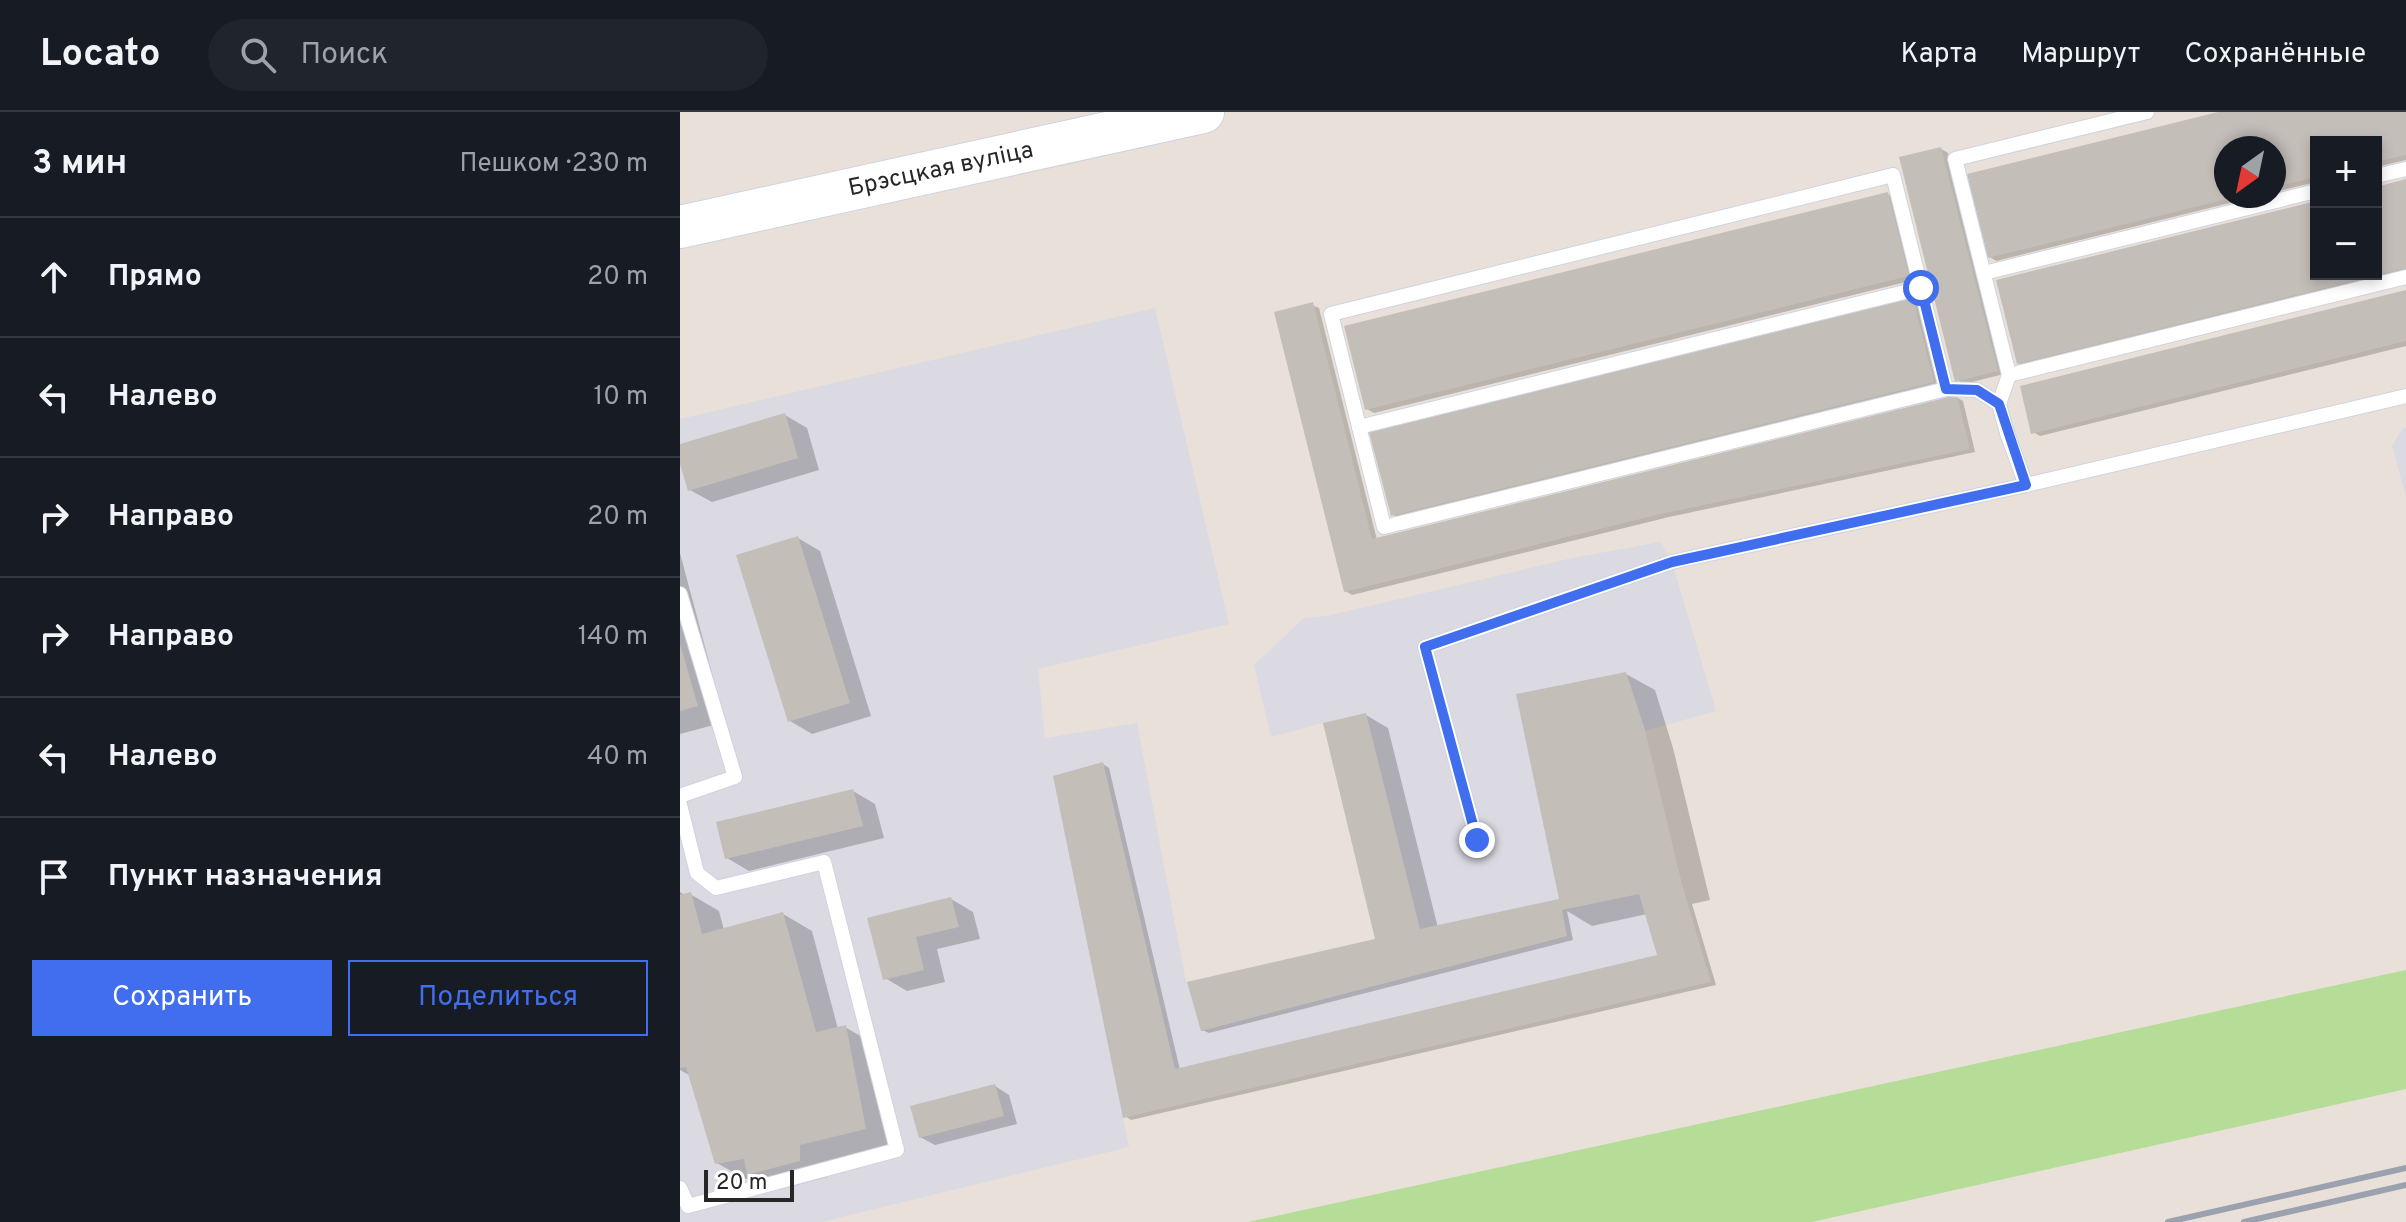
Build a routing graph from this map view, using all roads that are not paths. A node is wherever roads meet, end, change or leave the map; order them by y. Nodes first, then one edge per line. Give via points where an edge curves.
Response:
1 (1203, 112) edge
2 (2147, 112) edge
3 (2406, 169) edge
4 (2382, 175) edge
5 (2310, 192) edge
6 (680, 227) edge
7 (1984, 273) junction
8 (2406, 277) edge
9 (1921, 288) junction
10 (2009, 375) junction
11 (1946, 389) junction
12 (2406, 396) edge
13 (1999, 404) junction
14 (1359, 427) junction
15 (2026, 485) junction
16 (680, 594) edge
17 (680, 796) edge
18 (680, 805) edge
19 (1477, 840) dead end
20 (680, 1188) edge

1 - 6 main road, Брэсцкая вуліца
2 - 7 lane via 1955,159
3 - 4 lane
5 - 7 lane
7 - 10 lane
8 - 10 lane
9 - 11 lane
9 - 14 lane
9 - 14 lane via 1893,175 1710,220 1331,314
10 - 13 lane
11 - 13 lane via 1977,390
11 - 14 lane via 1384,527
12 - 15 lane
13 - 15 lane
15 - 19 lane via 1672,562 1425,647
16 - 17 lane via 735,777
18 - 20 lane via 697,873 716,888 824,862 897,1150 688,1206

